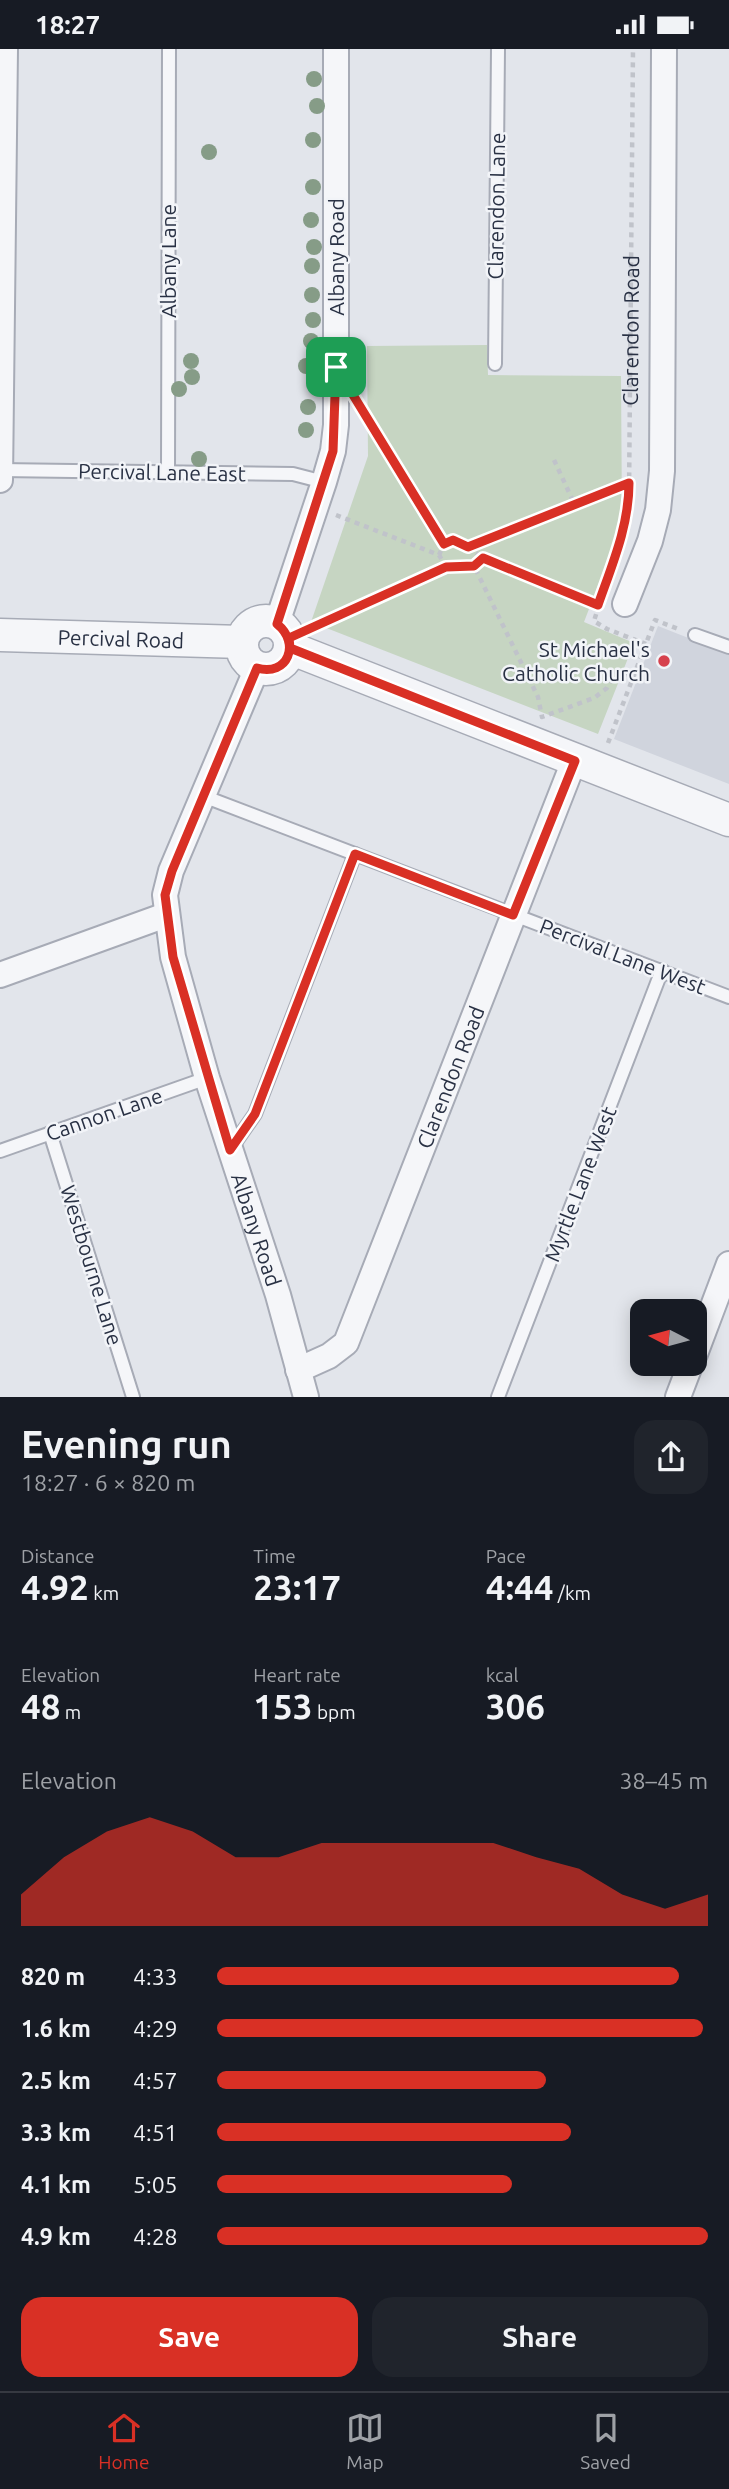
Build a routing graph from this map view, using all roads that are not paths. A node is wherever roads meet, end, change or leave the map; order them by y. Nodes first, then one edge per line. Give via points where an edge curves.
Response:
1 (5, 49) edge
2 (169, 49) edge
3 (336, 49) edge
4 (498, 49) edge
5 (664, 49) edge
6 (495, 363) dead end
7 (0, 471) edge
8 (168, 473) junction
9 (0, 480) edge
10 (324, 482) junction
11 (625, 604) dead end
12 (0, 635) edge
13 (695, 635) road end
14 (285, 636) junction
15 (729, 647) edge
16 (249, 655) junction
17 (575, 761) junction
18 (202, 796) junction
19 (729, 820) edge
20 (355, 854) junction
21 (166, 915) junction
22 (513, 915) junction
23 (662, 970) junction
24 (0, 975) edge
25 (729, 997) edge
26 (207, 1078) junction
27 (50, 1133) junction
28 (230, 1150) junction
29 (0, 1151) edge
30 (729, 1263) edge
31 (707, 1322) edge
32 (298, 1370) junction
33 (686, 1376) edge
34 (133, 1397) edge
35 (306, 1397) edge
36 (498, 1397) edge
37 (678, 1397) edge

1 - 7 street
2 - 8 lane, Albany Lane
3 - 10 street, Albany Road via 336,425
4 - 6 lane, Clarendon Lane
5 - 11 street, Clarendon Road via 662,471 650,541
7 - 8 lane, Percival Lane East
7 - 9 street
8 - 10 lane, Percival Lane East via 293,474
10 - 14 street, Albany Road
12 - 16 street, Percival Road
13 - 15 lane
14 - 16 street via 288,656 280,666 272,669
14 - 16 street via 264,621 256,623 248,629
14 - 17 street
16 - 18 street, Albany Road
17 - 19 street
17 - 22 street, Clarendon Road
18 - 20 lane, Percival Lane West
18 - 21 street, Albany Road via 172,871 165,895
20 - 22 lane, Percival Lane West
20 - 28 lane via 255,1114
21 - 24 street
21 - 26 street, Albany Road
22 - 23 lane, Percival Lane West
22 - 32 street, Clarendon Road via 346,1343
23 - 25 lane, Percival Lane West
23 - 36 lane, Myrtle Lane West
26 - 27 lane, Cannon Lane
26 - 28 street, Albany Road
27 - 29 lane, Cannon Lane
27 - 34 lane, Westbourne Lane
28 - 32 street, Albany Road
30 - 31 street
32 - 35 street, Albany Road
33 - 37 street

